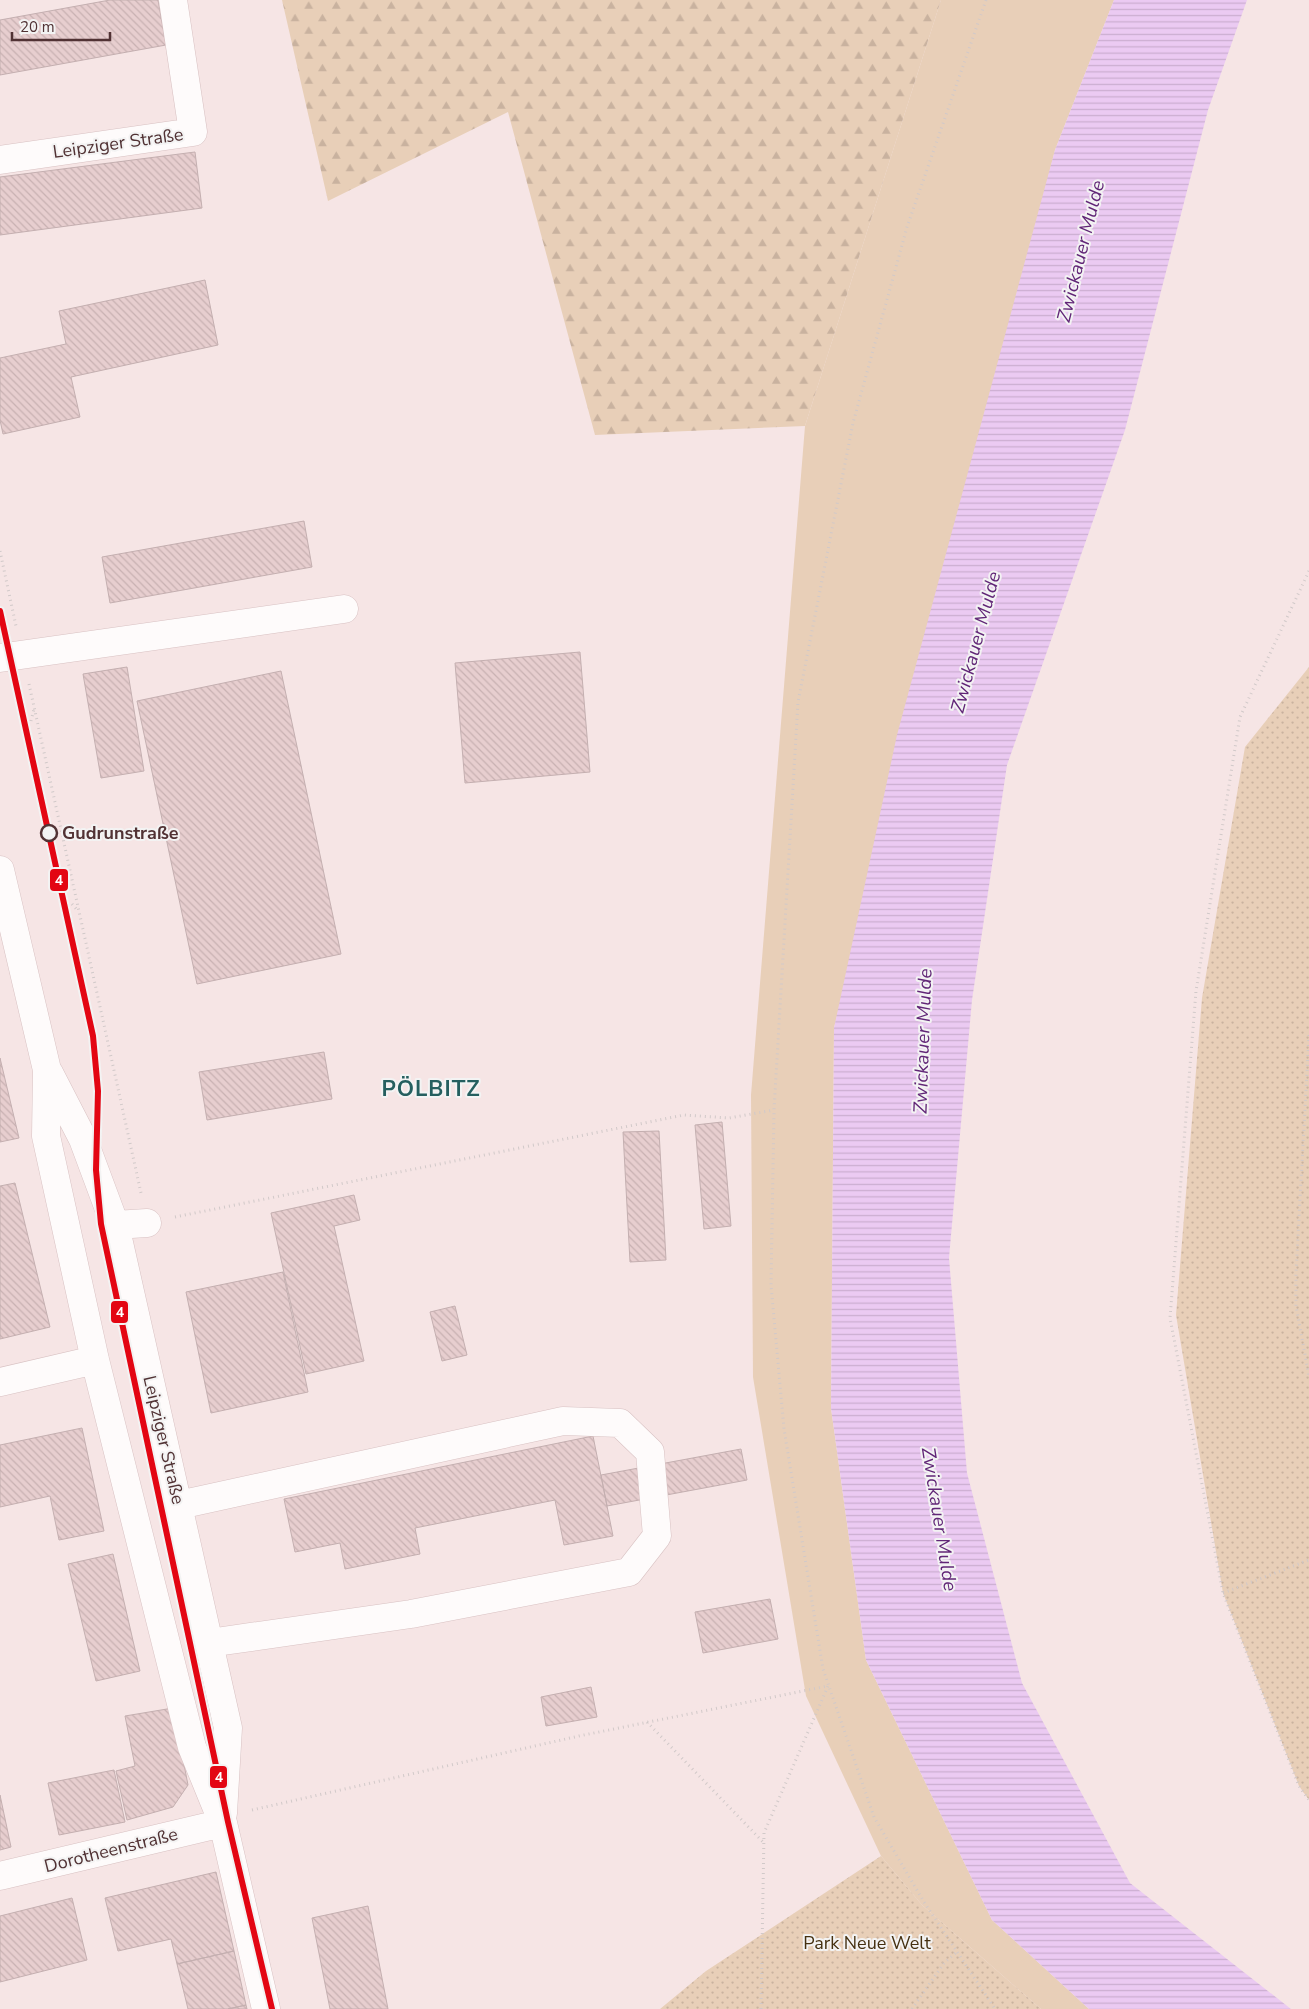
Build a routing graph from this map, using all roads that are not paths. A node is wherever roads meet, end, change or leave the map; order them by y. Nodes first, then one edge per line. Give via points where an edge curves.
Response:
1 (173, 0) edge
2 (0, 160) edge
3 (344, 609) dead end
4 (11, 656) edge
5 (2, 885) edge
6 (47, 1070) junction
7 (147, 1222) road end
8 (115, 1225) junction
9 (95, 1360) junction
10 (0, 1382) edge
11 (179, 1504) junction
12 (209, 1643) junction
13 (222, 1823) junction
14 (0, 1876) edge
15 (266, 2009) edge

1 - 2 street, Leipziger Straße via 193,132
3 - 4 street
5 - 6 street, Leipziger Straße
6 - 8 street, Leipziger Straße via 83,1139
6 - 9 street, Leipziger Straße via 46,1136
7 - 8 street
8 - 11 street, Leipziger Straße
9 - 10 street
9 - 13 street, Leipziger Straße via 192,1747
11 - 12 street, Leipziger Straße
11 - 12 street via 564,1421 620,1423 650,1452 657,1536 629,1572 411,1614
12 - 13 street, Leipziger Straße via 228,1728
13 - 14 street, Dorotheenstraße
13 - 15 street, Leipziger Straße

